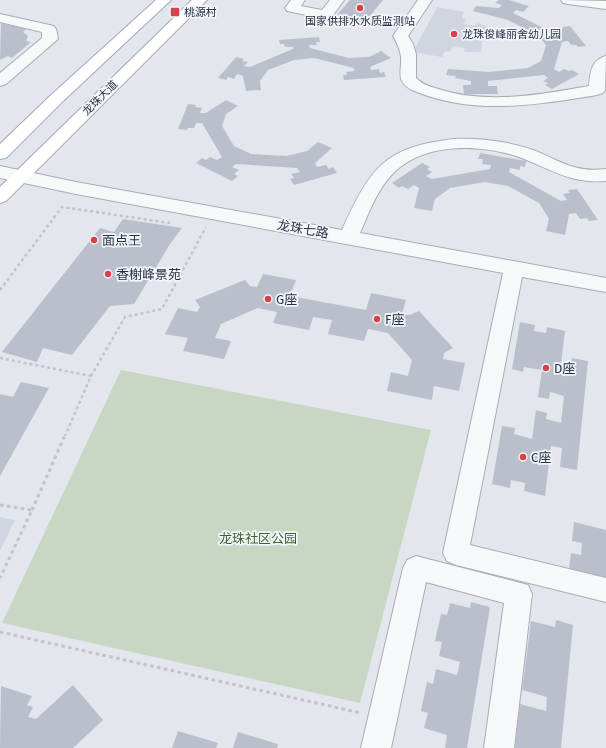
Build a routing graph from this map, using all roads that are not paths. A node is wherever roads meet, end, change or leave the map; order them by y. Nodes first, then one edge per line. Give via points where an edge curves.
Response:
1 (164, 0) edge
2 (200, 0) edge
3 (295, 0) edge
4 (337, 0) edge
5 (425, 0) edge
6 (568, 0) edge
7 (606, 5) edge
8 (0, 18) edge
9 (606, 61) edge
10 (0, 80) edge
11 (602, 91) edge
12 (0, 154) edge
13 (0, 172) edge
14 (606, 175) edge
15 (21, 176) junction
16 (0, 197) edge
17 (348, 238) junction
18 (514, 268) junction
19 (606, 285) edge
20 (606, 590) edge
21 (376, 748) edge
22 (499, 748) edge

1 - 12 main road
2 - 15 main road, 龙珠大道
3 - 4 street via 292,8 326,15
5 - 11 street via 400,36 407,45 407,75 411,82 422,89 444,96 490,102 536,100
6 - 7 street
8 - 10 street via 49,29 50,39
9 - 11 street via 601,63 599,68
13 - 15 street, 龙珠七路
14 - 17 street via 579,176 560,171 518,151 494,145 462,144 423,149 404,157 388,168 376,182
15 - 16 main road, 龙珠大道
15 - 17 street, 龙珠七路
17 - 18 street, 龙珠七路
18 - 19 street, 龙珠七路
18 - 20 street via 456,553
21 - 22 street via 416,568 519,594

